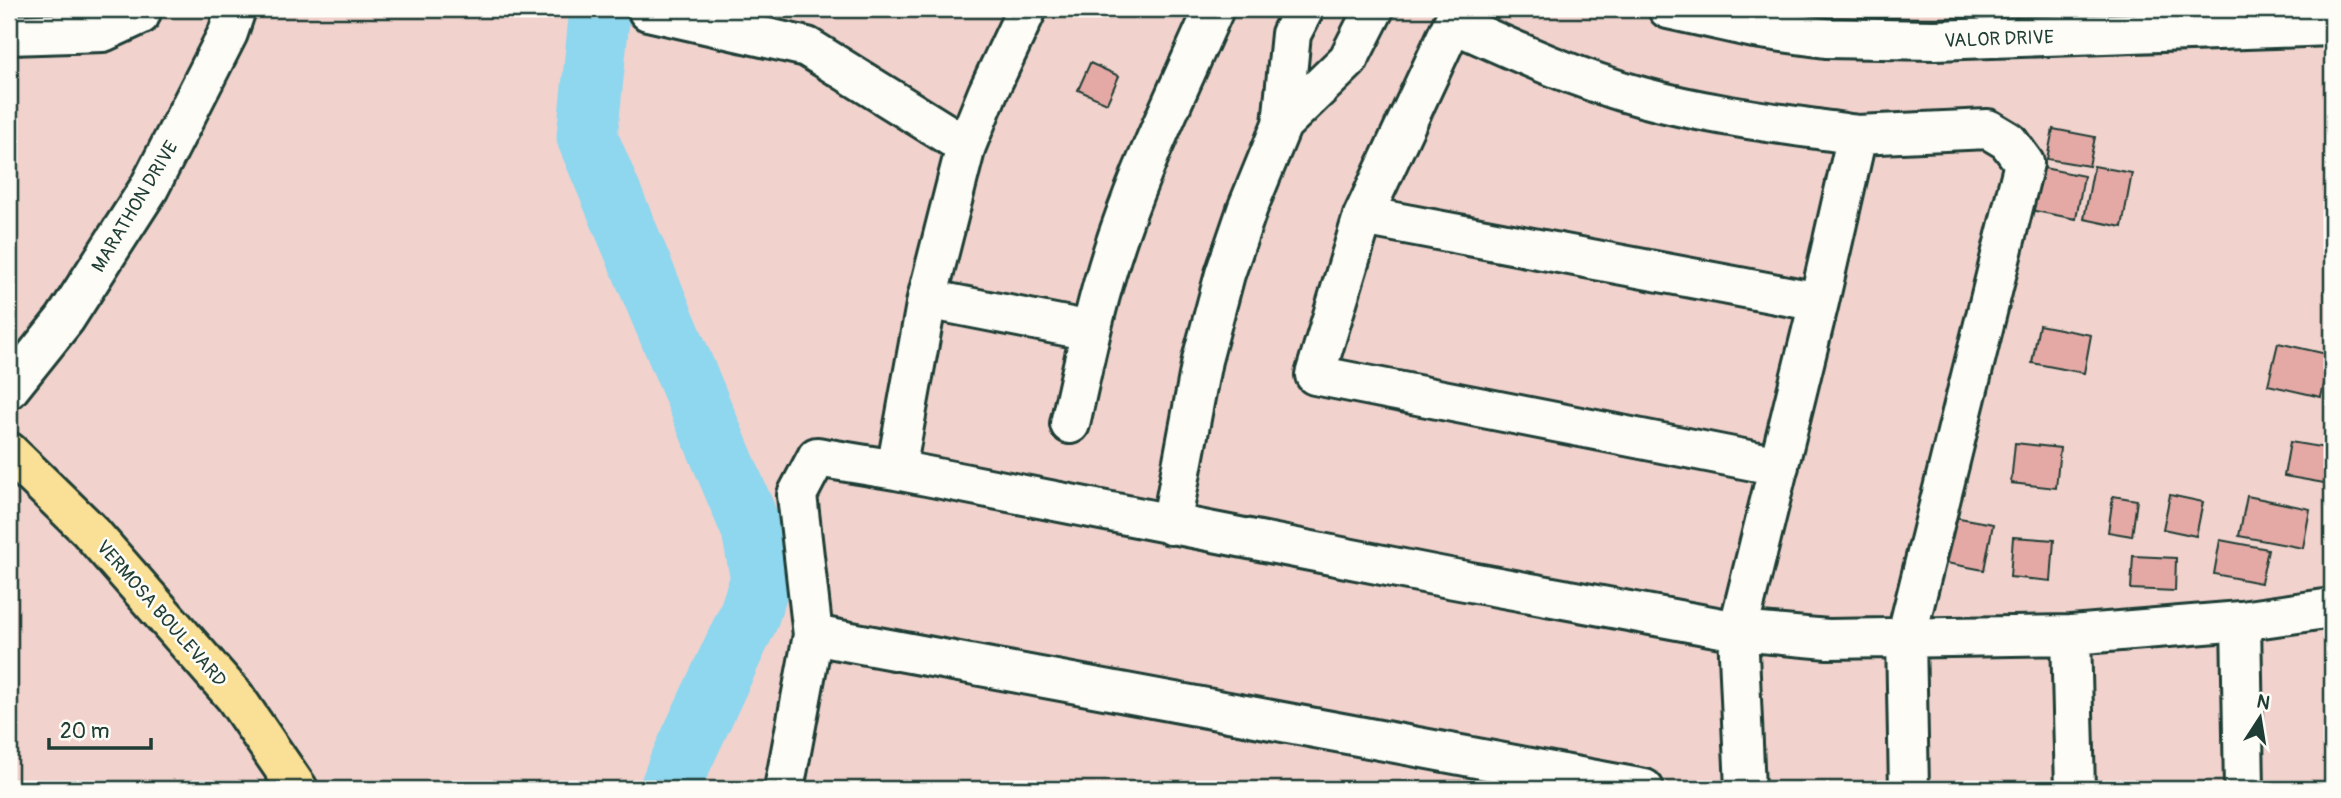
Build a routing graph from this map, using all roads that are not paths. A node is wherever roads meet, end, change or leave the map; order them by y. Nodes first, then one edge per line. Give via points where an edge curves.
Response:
1 (142, 9) edge
2 (236, 9) edge
3 (648, 9) edge
4 (1027, 9) edge
5 (1214, 9) edge
6 (1304, 9) edge
7 (1374, 9) edge
8 (1668, 9) edge
9 (2332, 26) edge
10 (9, 35) edge
11 (1282, 124) junction
12 (1857, 135) junction
13 (966, 146) junction
14 (1363, 216) junction
15 (927, 299) junction
16 (1819, 302) junction
17 (1091, 331) junction
18 (9, 389) edge
19 (1070, 424) dead end
20 (9, 452) edge
21 (1779, 466) junction
22 (896, 470) junction
23 (1171, 524) junction
24 (2332, 607) edge
25 (2241, 621) junction
26 (1738, 631) junction
27 (813, 635) junction
28 (2071, 635) junction
29 (1906, 638) junction
30 (298, 789) edge
31 (784, 789) edge
32 (1644, 789) edge
33 (1745, 789) edge
34 (1909, 789) edge
35 (2075, 789) edge
36 (2244, 789) edge

1 - 10 street via 140,15 103,32
2 - 18 street, MARATHON DRIVE via 149,188 65,319
3 - 13 street via 807,47
4 - 13 street
5 - 17 street via 1144,164
6 - 11 street via 1291,34
7 - 11 street via 1348,60
8 - 9 street, VALOR DRIVE via 1826,38 1908,40
11 - 23 street via 1225,274 1202,360
12 - 14 street via 1642,97 1542,63 1453,23
12 - 16 street
12 - 29 street via 1988,130 2008,141 2024,163
13 - 15 street
14 - 16 street
14 - 21 street via 1315,375
15 - 17 street
15 - 22 street
16 - 21 street
17 - 19 street
20 - 30 main road, VERMOSA BOULEVARD via 89,530 235,696
21 - 26 street
22 - 23 street
22 - 27 street via 817,457 797,495
23 - 26 street
24 - 25 street
25 - 28 street
25 - 36 street
26 - 29 street via 1828,639
26 - 33 street
27 - 31 street
27 - 32 street
28 - 29 street
28 - 35 street
29 - 34 street

